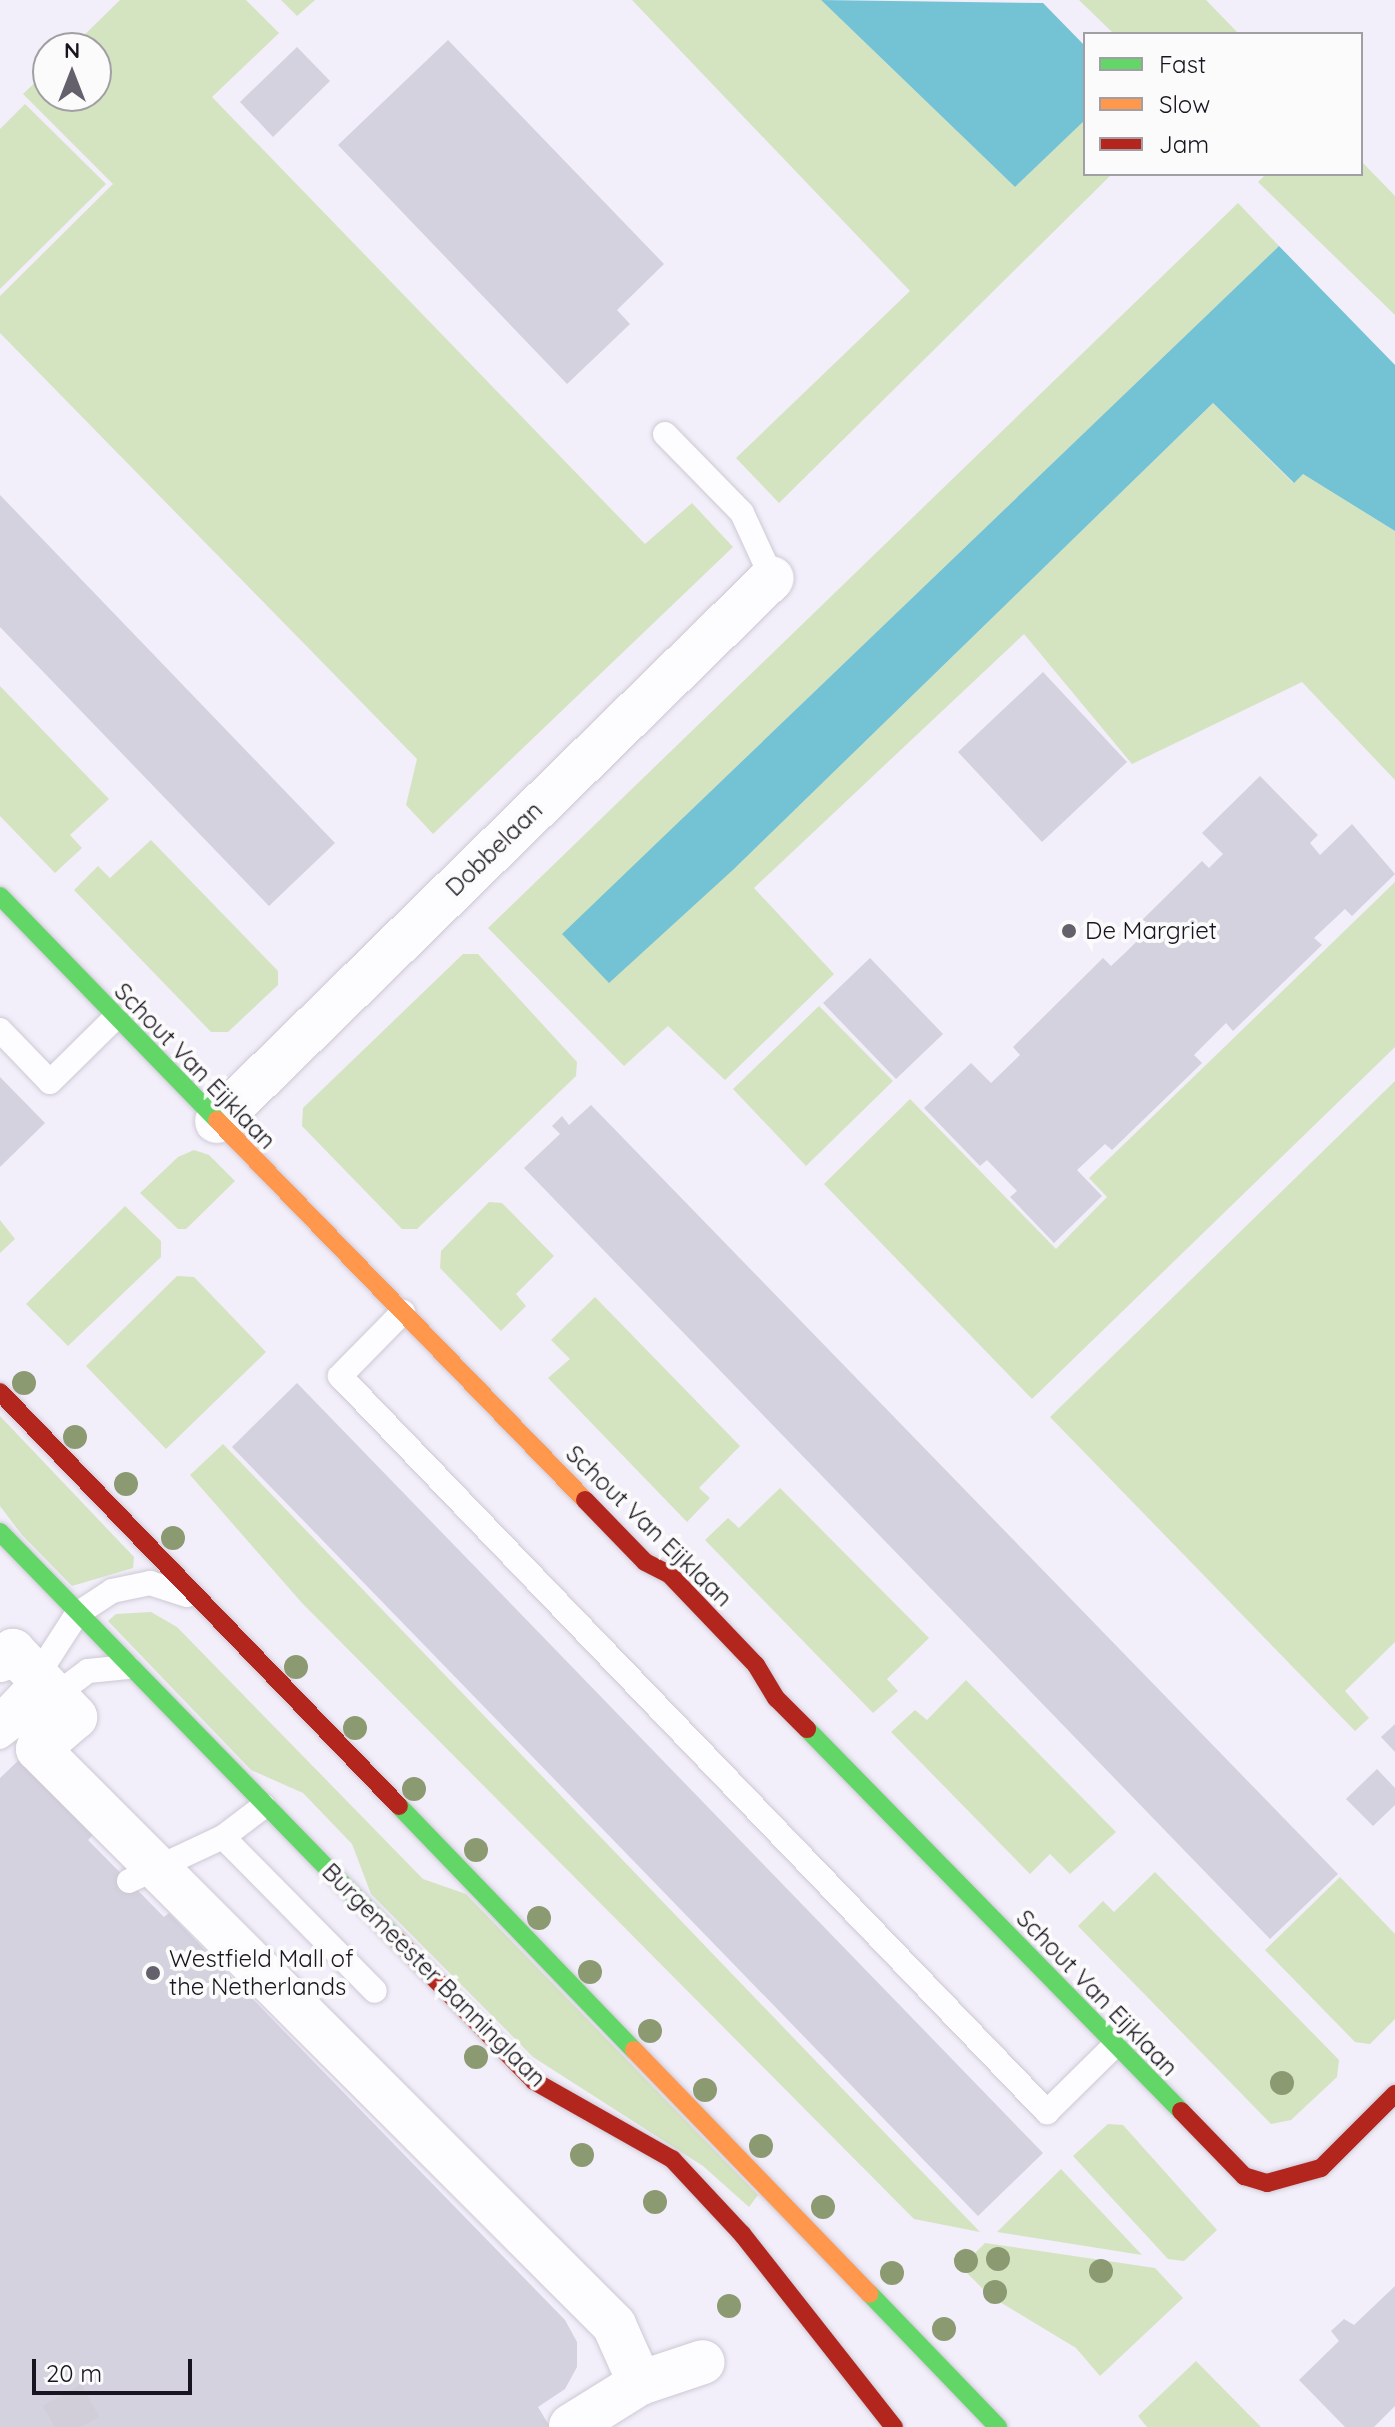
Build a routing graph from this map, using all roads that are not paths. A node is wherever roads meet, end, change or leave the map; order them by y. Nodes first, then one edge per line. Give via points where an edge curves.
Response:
1 (665, 434) dead end
2 (772, 578) joint
3 (0, 896) edge
4 (115, 1018) junction
5 (0, 1030) edge
6 (217, 1121) junction
7 (403, 1312) junction
8 (0, 1392) edge
9 (0, 1532) edge
10 (201, 1599) junction
11 (77, 1614) junction
12 (128, 1667) junction
13 (31, 1676) edge
14 (0, 1715) edge
15 (0, 1737) edge
16 (264, 1806) junction
17 (223, 1837) junction
18 (144, 1875) junction
19 (375, 1991) dead end
20 (1114, 2046) junction
21 (1395, 2094) edge
22 (703, 2362) dead end
23 (640, 2383) junction
24 (587, 2422) edge
25 (894, 2427) edge
26 (998, 2427) edge

1 - 2 lane via 742,513
2 - 6 street, Dobbelaan
3 - 4 street, Schout Van Eijklaan
4 - 5 lane via 50,1082
4 - 6 street, Schout Van Eijklaan
6 - 7 street, Schout Van Eijklaan
7 - 20 street, Schout Van Eijklaan via 645,1562 669,1574 756,1665 776,1698
7 - 20 lane via 340,1376 1047,2112
8 - 10 street
9 - 11 street, Burgemeester Banninglaan
10 - 11 lane via 150,1583 112,1591
10 - 26 street
11 - 12 street, Burgemeester Banninglaan
11 - 13 lane
12 - 13 lane
12 - 16 street, Burgemeester Banninglaan
13 - 14 lane
13 - 15 lane
13 - 18 street via 75,1717 38,1749
16 - 17 lane
16 - 25 street, Burgemeester Banninglaan via 534,2081 672,2159 742,2234
17 - 18 lane
17 - 19 lane
18 - 23 street via 614,2325
20 - 21 street, Schout Van Eijklaan via 1244,2176 1267,2183 1321,2168
22 - 23 street
23 - 24 street

